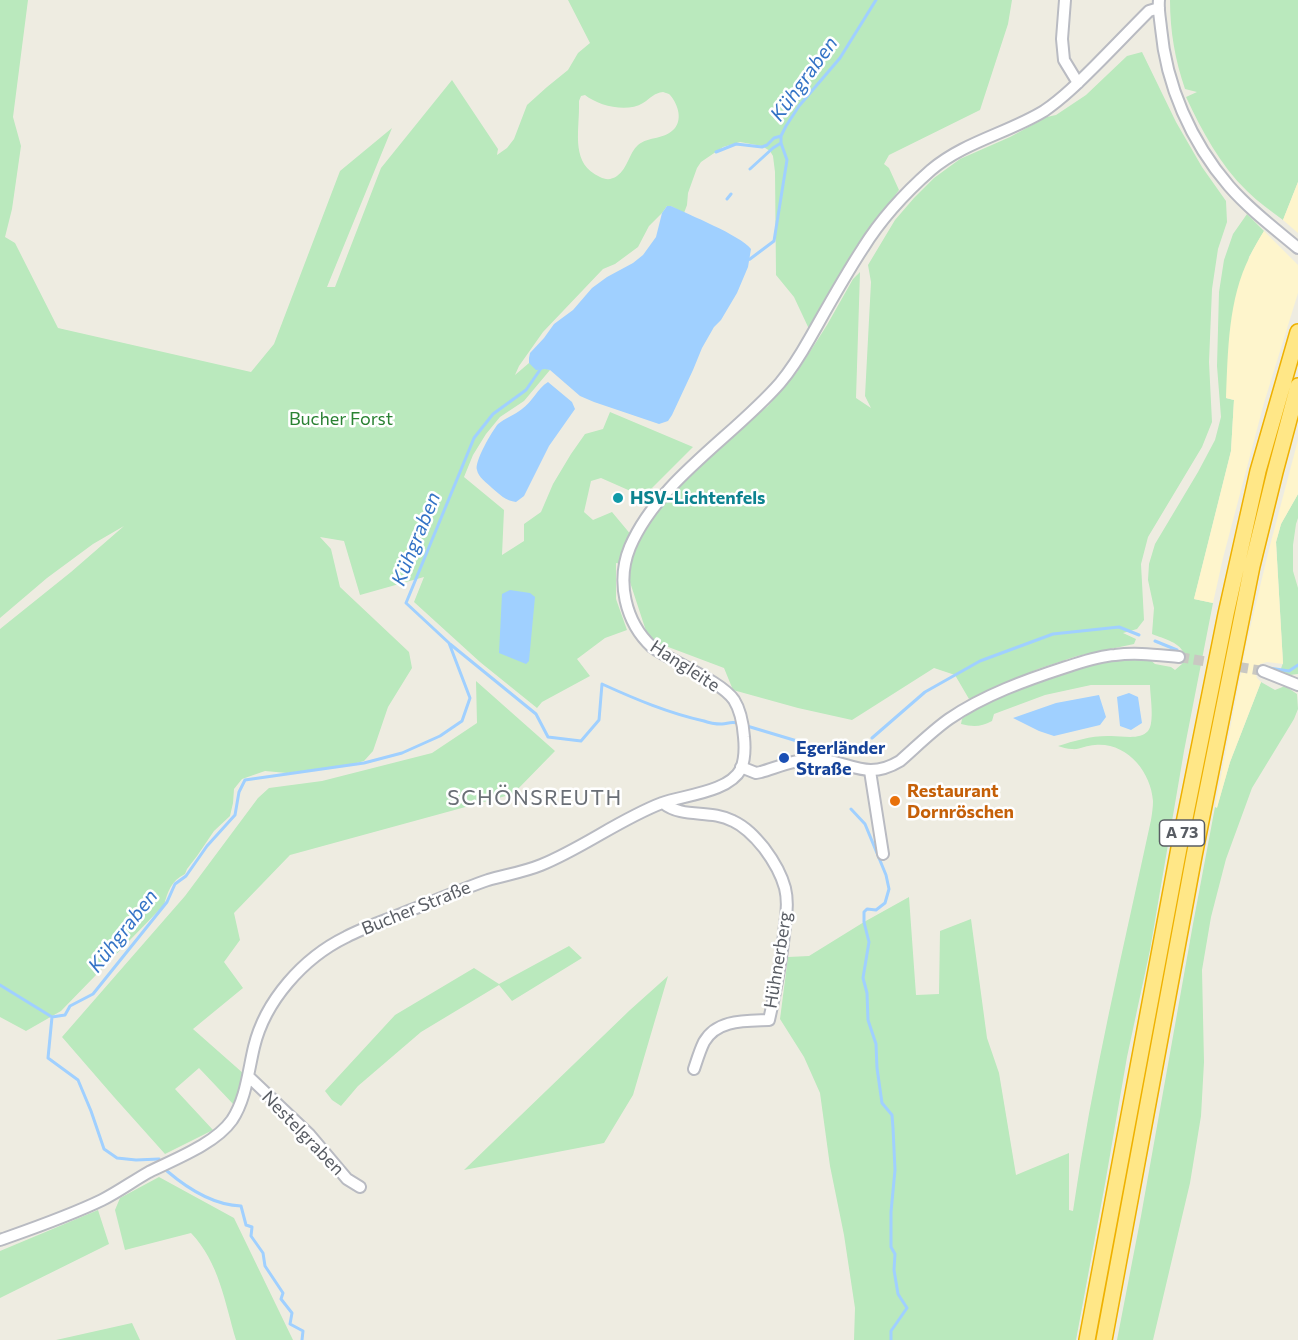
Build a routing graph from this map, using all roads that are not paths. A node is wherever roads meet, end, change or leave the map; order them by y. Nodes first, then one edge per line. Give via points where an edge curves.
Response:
1 (1065, 0) edge
2 (1159, 4) edge
3 (1078, 82) junction
4 (1298, 248) edge
5 (1298, 332) edge
6 (1298, 386) edge
7 (1179, 657) tunnel mouth
8 (1263, 671) tunnel mouth
9 (1298, 685) edge
10 (741, 767) junction
11 (870, 771) junction
12 (663, 803) junction
13 (883, 854) dead end
14 (694, 1069) dead end
15 (248, 1076) junction
16 (360, 1187) dead end
17 (0, 1240) edge
18 (1087, 1340) edge
19 (1104, 1340) edge

1 - 3 street via 1064,60
2 - 3 street
2 - 4 street via 1167,70 1190,129 1230,186
3 - 10 street, Hangleite via 1042,112 962,149 933,168 910,190 863,248 781,382 672,487 638,531 626,560 623,583 627,606 643,639 729,695 743,724 745,754
5 - 18 highway, A 73 via 1258,471 1228,605
6 - 19 highway, A 73 via 1250,575
7 - 11 street via 1112,655 1045,674 962,711 900,761
8 - 9 street
10 - 11 street via 756,773 815,759
10 - 12 street, Bucher Straße via 733,779 720,786
11 - 13 street
12 - 14 street, Hühnerberg via 675,811 726,818 747,829 775,864 787,904 769,1020 725,1024 714,1029
12 - 15 street, Bucher Straße via 554,860 469,887 332,945 299,972 271,1006 254,1046
15 - 16 street, Nestelgraben via 309,1134 347,1179
15 - 17 street, Bucher Straße via 230,1122 205,1144 104,1199

